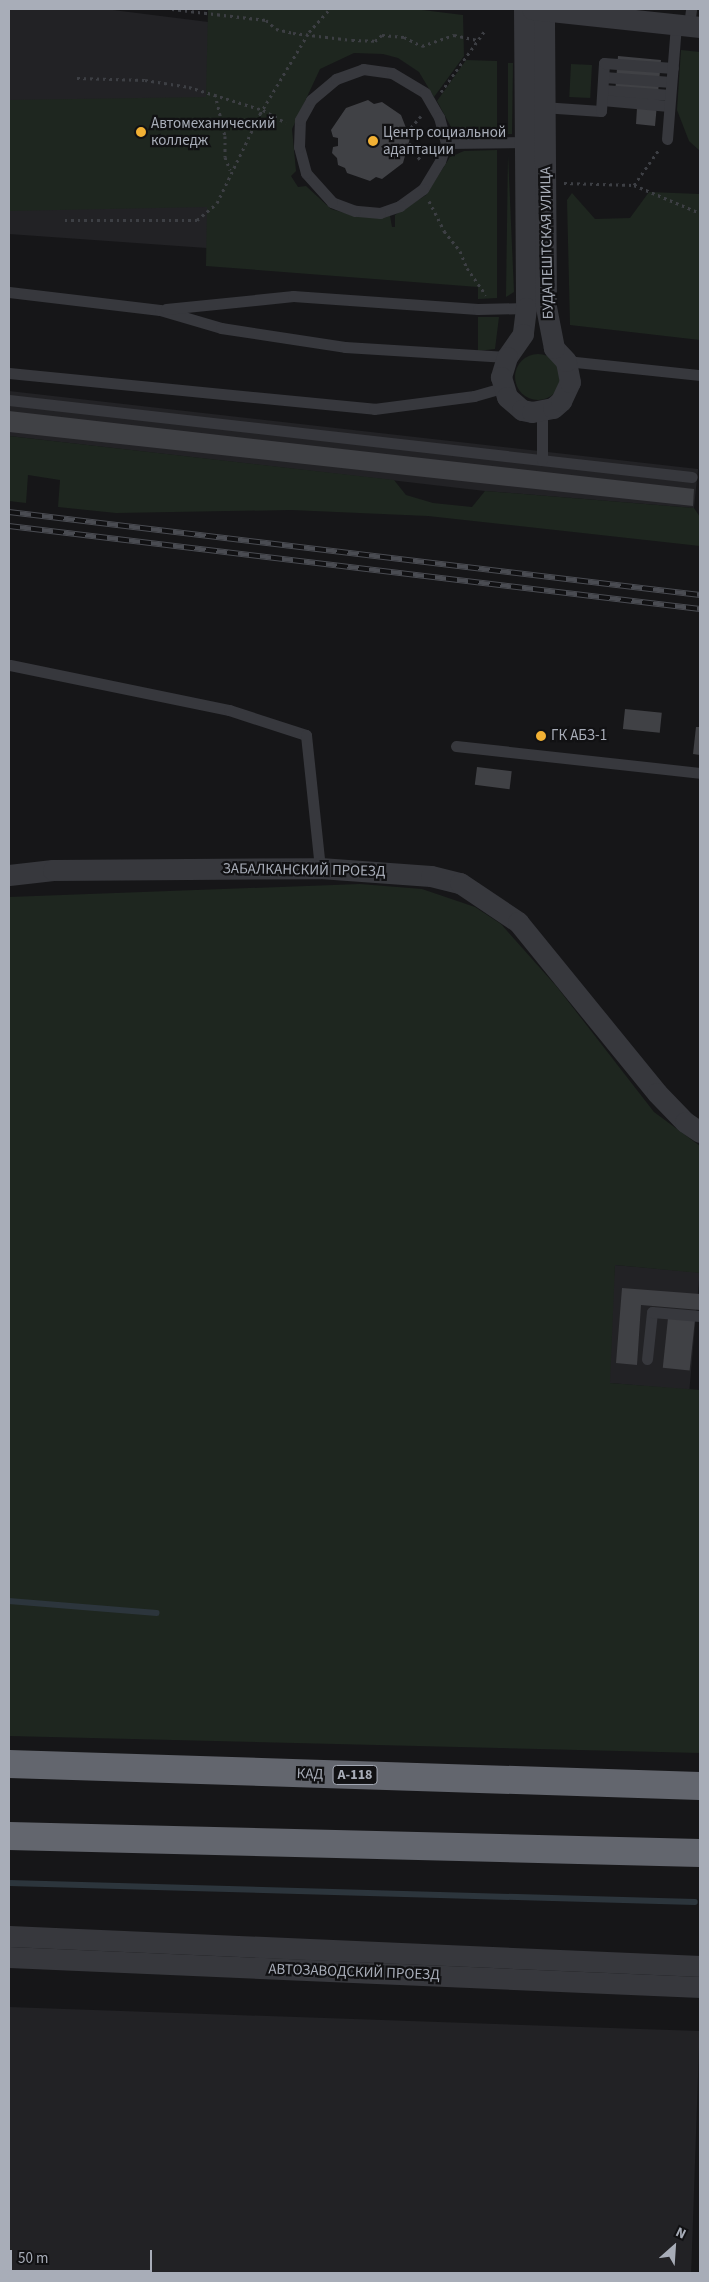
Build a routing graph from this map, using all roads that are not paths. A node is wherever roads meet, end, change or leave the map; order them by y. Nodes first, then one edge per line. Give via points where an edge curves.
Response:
1 (532, 9) edge
2 (689, 22) edge
3 (672, 68) junction
4 (604, 77) junction
5 (671, 82) junction
6 (602, 95) junction
7 (670, 100) junction
8 (536, 107) junction
9 (667, 139) road end
10 (536, 142) junction
11 (446, 143) junction
12 (9, 292) edge
13 (526, 308) junction
14 (160, 310) junction
15 (507, 358) junction
16 (566, 360) junction
17 (9, 373) edge
18 (700, 375) edge
19 (502, 388) junction
20 (9, 400) edge
21 (542, 412) junction
22 (542, 460) junction
23 (692, 477) dead end
24 (10, 665) edge
25 (456, 746) dead end
26 (700, 773) edge
27 (320, 868) junction
28 (9, 875) edge
29 (700, 1132) edge
30 (700, 1316) edge
31 (646, 1358) dead end
32 (9, 1764) edge
33 (700, 1786) edge
34 (9, 1836) edge
35 (700, 1853) edge
36 (9, 1936) edge
37 (9, 1957) edge
38 (700, 1966) edge
39 (700, 1987) edge

1 - 2 street
1 - 8 street, БУДАПЕШТСКАЯ УЛИЦА
2 - 3 lane
3 - 4 lane via 604,63
3 - 5 lane
4 - 5 lane
4 - 6 lane
5 - 7 lane
6 - 7 lane
6 - 8 lane via 601,111
7 - 9 lane
8 - 10 street, БУДАПЕШТСКАЯ УЛИЦА
10 - 11 lane
10 - 13 street, БУДАПЕШТСКАЯ УЛИЦА
10 - 16 street, БУДАПЕШТСКАЯ УЛИЦА via 546,307 554,348
11 - 11 lane via 425,93 405,78 381,71 353,71 328,84 311,100 300,120 298,136 306,173 327,197 345,208 369,213 390,211 423,189 440,162
12 - 14 lane
13 - 14 lane via 293,296
13 - 15 street, БУДАПЕШТСКАЯ УЛИЦА via 523,334
14 - 15 lane via 221,328 345,347
15 - 19 street, БУДАПЕШТСКАЯ УЛИЦА via 502,372
16 - 18 lane
16 - 21 street, БУДАПЕШТСКАЯ УЛИЦА via 570,382 567,392 561,401
17 - 19 lane via 374,409 474,396
19 - 21 street via 522,410
20 - 22 lane
21 - 22 lane
22 - 23 lane
24 - 27 lane via 229,710 306,735
25 - 26 lane
27 - 28 street, ЗАБАЛКАНСКИЙ ПРОЕЗД via 52,870
27 - 29 street, ЗАБАЛКАНСКИЙ ПРОЕЗД via 431,876 460,883 489,900 518,922 658,1093 685,1122
30 - 31 lane via 652,1312
32 - 33 highway, КАД / А-118
34 - 35 highway
36 - 38 street, АВТОЗАВОДСКИЙ ПРОЕЗД
37 - 39 street, АВТОЗАВОДСКИЙ ПРОЕЗД

